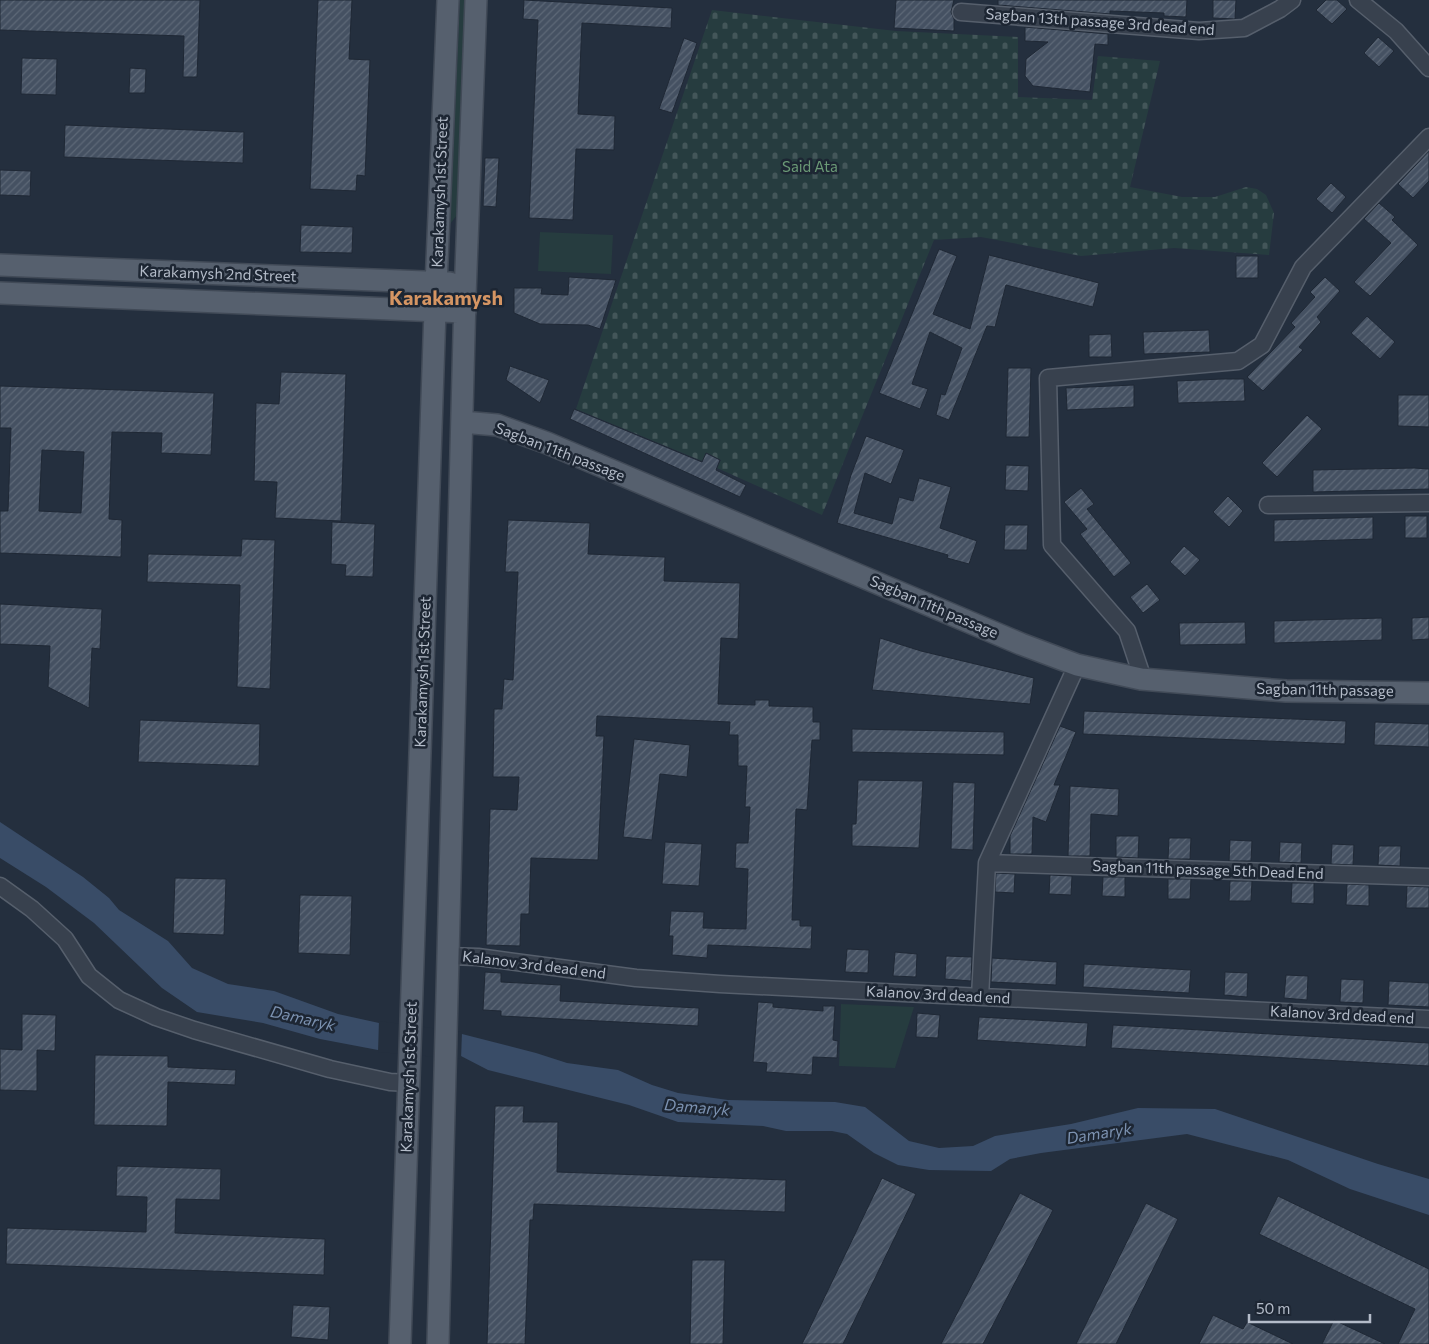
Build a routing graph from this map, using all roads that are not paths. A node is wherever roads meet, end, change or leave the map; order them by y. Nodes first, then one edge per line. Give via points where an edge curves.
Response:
1 (448, 0) edge
2 (476, 0) edge
3 (1292, 0) edge
4 (1358, 0) edge
5 (961, 12) dead end
6 (1429, 68) edge
7 (1429, 137) edge
8 (0, 265) edge
9 (436, 282) junction
10 (465, 283) junction
11 (0, 293) edge
12 (435, 310) junction
13 (465, 312) junction
14 (462, 422) junction
15 (1429, 503) edge
16 (1268, 504) dead end
17 (1077, 665) junction
18 (1141, 679) junction
19 (1429, 693) edge
20 (987, 863) junction
21 (1429, 877) edge
22 (0, 886) edge
23 (448, 956) junction
24 (980, 997) junction
25 (1429, 1019) edge
26 (409, 1079) junction
27 (400, 1344) edge
28 (438, 1344) edge

1 - 9 main road, Karakamysh 1st Street
2 - 10 main road, Karakamysh 1st Street
3 - 5 street, Sagban 13th passage 3rd dead end via 1244,28 1199,31
4 - 6 street via 1396,31
7 - 18 street via 1304,267 1262,345 1246,356 1238,361 1048,378 1052,545 1127,631
8 - 9 main road, Karakamysh 2nd Street
9 - 10 main road, Karakamysh 2nd Street
9 - 12 main road, Karakamysh 1st Street
10 - 13 main road, Karakamysh 1st Street
11 - 12 main road, Karakamysh 2nd Street
12 - 13 main road, Karakamysh 2nd Street
12 - 26 main road, Karakamysh 1st Street
13 - 14 main road, Karakamysh 1st Street
14 - 17 main road, Sagban 11th passage via 496,425 546,443
14 - 23 main road, Karakamysh 1st Street
15 - 16 street
17 - 18 main road, Sagban 11th passage
17 - 20 street
18 - 19 main road, Sagban 11th passage via 1286,691
20 - 21 street, Sagban 11th passage 5th Dead End
20 - 24 street
22 - 26 street via 65,939 89,976 119,1000 194,1030 330,1069 390,1082
23 - 24 street, Kalanov 3rd dead end via 636,978
23 - 28 main road, Karakamysh 1st Street
24 - 25 street, Kalanov 3rd dead end
26 - 27 main road, Karakamysh 1st Street

